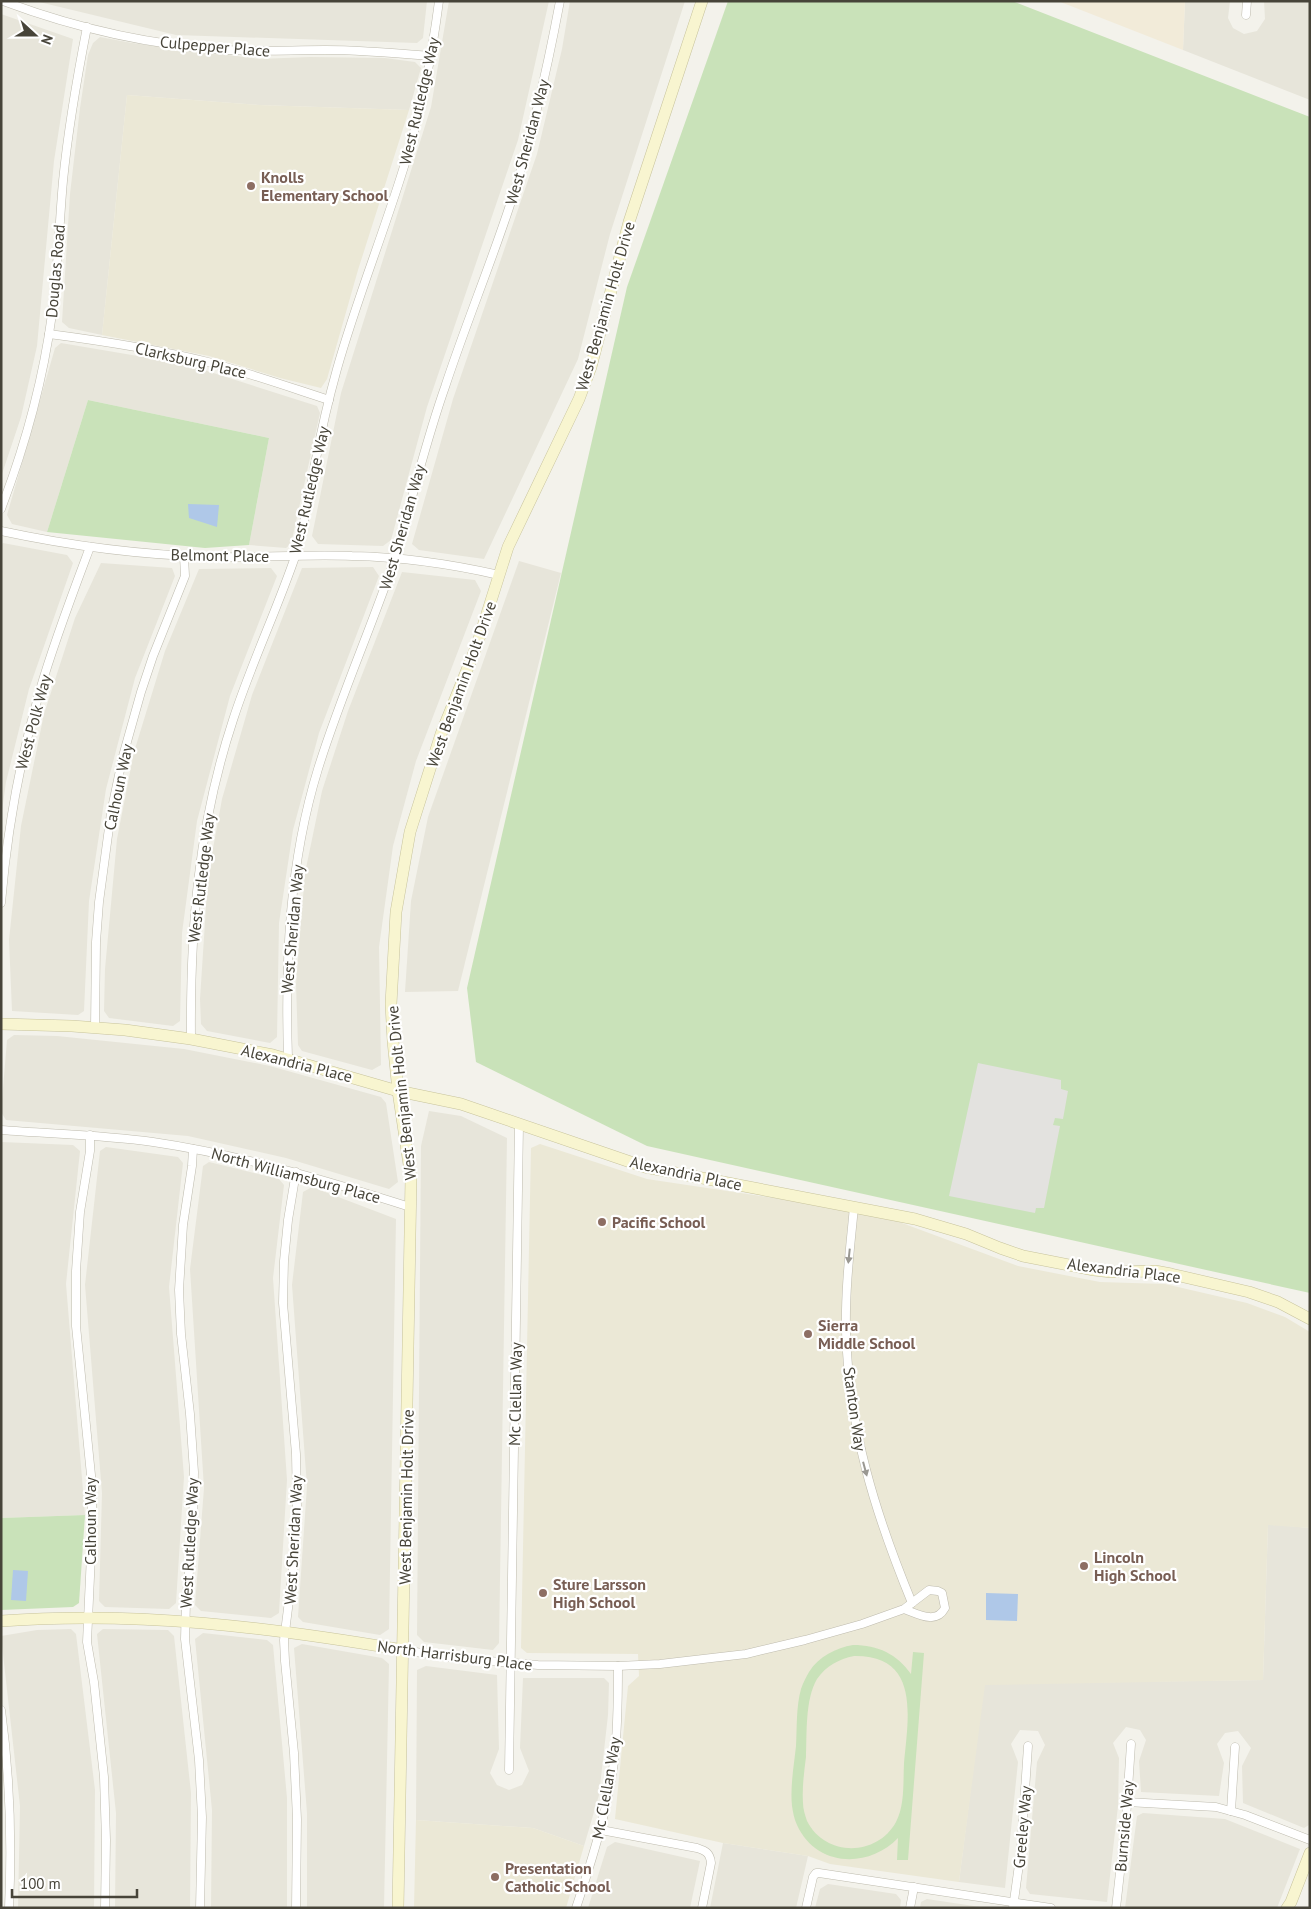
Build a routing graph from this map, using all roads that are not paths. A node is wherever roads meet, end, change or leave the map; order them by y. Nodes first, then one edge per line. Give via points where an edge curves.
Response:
1 (3, 1) edge
2 (439, 1) edge
3 (560, 1) edge
4 (702, 1) edge
5 (1247, 1) edge
6 (1246, 15) dead end
7 (86, 27) junction
8 (431, 56) junction
9 (49, 334) junction
10 (329, 400) junction
11 (1, 509) edge
12 (1, 532) edge
13 (90, 547) junction
14 (184, 556) junction
15 (295, 556) junction
16 (395, 558) junction
17 (499, 575) junction
18 (1, 902) edge
19 (1, 1024) edge
20 (95, 1028) junction
21 (191, 1039) junction
22 (288, 1058) junction
23 (398, 1091) junction
24 (519, 1125) junction
25 (1, 1130) edge
26 (90, 1135) junction
27 (193, 1148) junction
28 (296, 1172) junction
29 (410, 1207) junction
30 (854, 1207) junction
31 (1310, 1319) edge
32 (912, 1602) junction
33 (904, 1609) junction
34 (88, 1618) junction
35 (1, 1621) edge
36 (185, 1621) junction
37 (286, 1631) junction
38 (403, 1650) junction
39 (510, 1663) junction
40 (618, 1666) junction
41 (1, 1710) edge
42 (1131, 1744) dead end
43 (1028, 1746) dead end
44 (1235, 1747) dead end
45 (509, 1770) dead end
46 (1127, 1802) junction
47 (1231, 1811) junction
48 (601, 1830) junction
49 (1310, 1840) edge
50 (1310, 1853) edge
51 (914, 1887) junction
52 (1013, 1905) edge
53 (9, 1908) edge
54 (104, 1908) edge
55 (200, 1908) edge
56 (296, 1908) edge
57 (398, 1908) edge
58 (576, 1908) edge
59 (702, 1908) edge
60 (806, 1908) edge
61 (910, 1908) edge
62 (1051, 1908) edge
63 (1116, 1908) edge
64 (1287, 1908) edge

1 - 7 street, Culpepper Place
2 - 8 street, West Rutledge Way
3 - 16 street, West Sheridan Way via 526,154 440,403
4 - 17 main road, West Benjamin Holt Drive via 629,222 591,367 579,399 508,547
5 - 6 street
7 - 8 street, Culpepper Place via 174,45 227,50 370,50
7 - 9 street, Douglas Road via 69,127
8 - 10 street, West Rutledge Way via 407,157 351,322
9 - 10 street, Clarksburg Place via 109,342 209,363
9 - 11 street, Douglas Road via 38,393
10 - 15 street, West Rutledge Way
12 - 13 street, Belmont Place
13 - 14 street, Belmont Place
13 - 18 street, West Polk Way via 57,635 29,732 10,829
14 - 15 street, Belmont Place
14 - 20 street, Calhoun Way via 185,576 141,692 111,813 96,942
15 - 16 street, Belmont Place
15 - 21 street, West Rutledge Way via 233,721 209,809 194,910
16 - 17 street, Belmont Place
16 - 22 street, West Sheridan Way via 334,721 302,833 287,957
17 - 23 main road, West Benjamin Holt Drive via 477,645 441,734 403,865 396,912 392,998
19 - 20 main road, Alexandria Place
20 - 21 main road, Alexandria Place
21 - 22 main road, Alexandria Place
22 - 23 main road, Alexandria Place
23 - 24 main road, Alexandria Place via 461,1104
23 - 29 main road, West Benjamin Holt Drive via 410,1163
24 - 30 main road, Alexandria Place via 644,1167
24 - 39 street, Mc Clellan Way
25 - 26 street, North Williamsburg Place
26 - 27 street, North Williamsburg Place
26 - 34 street, Calhoun Way via 76,1271 77,1334 92,1484
27 - 28 street, North Williamsburg Place
27 - 36 street, West Rutledge Way via 183,1225 180,1290 194,1472
28 - 29 street, North Williamsburg Place
28 - 37 street, West Sheridan Way via 284,1261 284,1330 293,1410 297,1506
29 - 38 main road, West Benjamin Holt Drive
30 - 31 main road, Alexandria Place via 937,1224 1024,1256 1111,1272 1155,1271 1241,1290 1278,1302
30 -> 32 street, Stanton Way via 846,1312 853,1402 871,1494
32 - 33 street, North Harrisburg Place
32 - 33 street, North Harrisburg Place via 929,1590 938,1591 944,1597 945,1608 940,1615 930,1618
33 - 40 street, North Harrisburg Place via 862,1624 746,1654
34 - 35 main road, North Harrisburg Place
34 - 36 main road, North Harrisburg Place
34 - 54 street, Calhoun Way via 87,1642 104,1777
36 - 37 main road, North Harrisburg Place
36 - 55 street, West Rutledge Way via 202,1817
37 - 38 main road, North Harrisburg Place
37 - 56 street, West Sheridan Way via 285,1661 297,1819
38 - 39 street, North Harrisburg Place
38 - 57 main road, West Benjamin Holt Drive
39 - 40 street, North Harrisburg Place
39 - 45 street, Mc Clellan Way
40 - 48 street, Mc Clellan Way via 614,1762
41 - 53 street via 9,1790
42 - 46 street, Burnside Way
43 - 52 street, Greeley Way via 1021,1850
44 - 47 street
46 - 47 street via 1216,1807
46 - 63 street, Burnside Way
47 - 49 street
48 - 58 street, Mc Clellan Way
48 - 59 street via 697,1848 708,1854 711,1863
50 - 64 main road
51 - 52 street
51 - 60 street via 819,1873 814,1875
51 - 61 street
52 - 62 street

